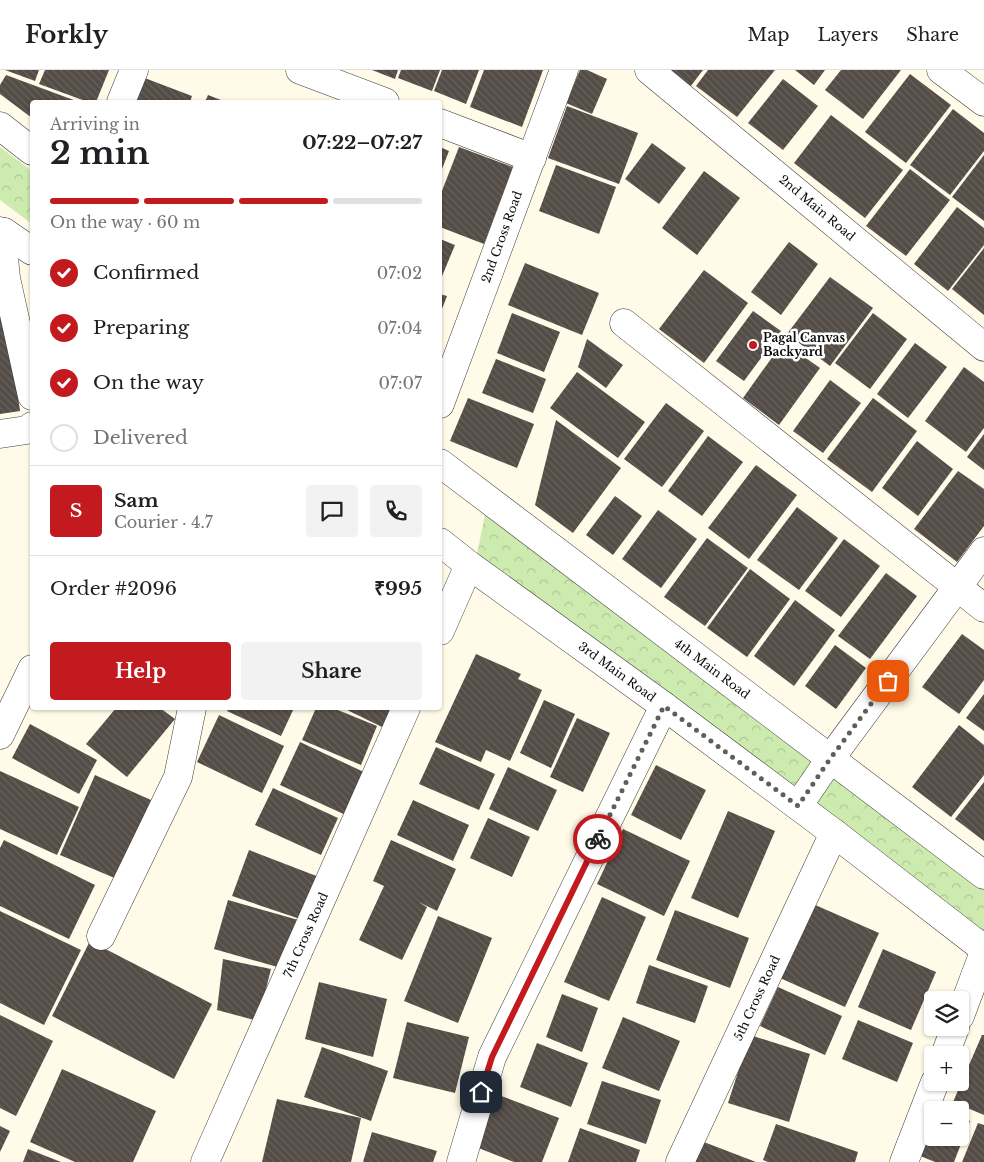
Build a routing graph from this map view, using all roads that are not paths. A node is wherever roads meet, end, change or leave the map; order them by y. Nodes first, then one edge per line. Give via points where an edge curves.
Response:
1 (134, 70) edge
2 (300, 70) edge
3 (564, 70) edge
4 (650, 70) edge
5 (941, 70) edge
6 (327, 92) edge
7 (122, 100) edge
8 (373, 100) edge
9 (984, 102) edge
10 (442, 124) edge
11 (0, 126) edge
12 (30, 149) edge
13 (532, 158) junction
14 (2, 245) edge
15 (30, 251) edge
16 (624, 323) dead end
17 (984, 347) edge
18 (30, 387) edge
19 (442, 399) edge
20 (30, 428) edge
21 (0, 434) edge
22 (442, 465) edge
23 (442, 544) edge
24 (984, 551) edge
25 (469, 565) junction
26 (958, 587) junction
27 (984, 608) edge
28 (442, 626) edge
29 (30, 673) edge
30 (664, 706) junction
31 (192, 710) edge
32 (405, 710) edge
33 (1, 731) edge
34 (830, 759) junction
35 (798, 806) junction
36 (834, 833) junction
37 (984, 875) edge
38 (101, 936) dead end
39 (984, 951) edge
40 (969, 992) edge
41 (932, 1091) edge
42 (205, 1162) edge
43 (461, 1162) edge
44 (680, 1162) edge
45 (904, 1162) edge

1 - 7 street
2 - 6 street
3 - 13 street, 2nd Cross Road
4 - 17 street, 2nd Main Road
5 - 9 street
6 - 8 street
10 - 13 street
11 - 12 street
13 - 19 street, 2nd Cross Road
14 - 15 street
14 - 18 street
16 - 26 street
20 - 21 street
22 - 34 street, 4th Main Road
23 - 25 street, 3rd Main Road
24 - 26 street
25 - 28 street
25 - 30 street, 3rd Main Road
26 - 27 street
26 - 34 street
29 - 33 street
30 - 35 street, 3rd Main Road
30 - 43 street via 492,1057
31 - 38 street via 178,777
32 - 42 street, 7th Cross Road
34 - 35 street
34 - 37 street, 4th Main Road
35 - 36 street, 3rd Main Road
36 - 39 street, 3rd Main Road
36 - 44 street, 5th Cross Road
39 - 40 street
41 - 45 street

